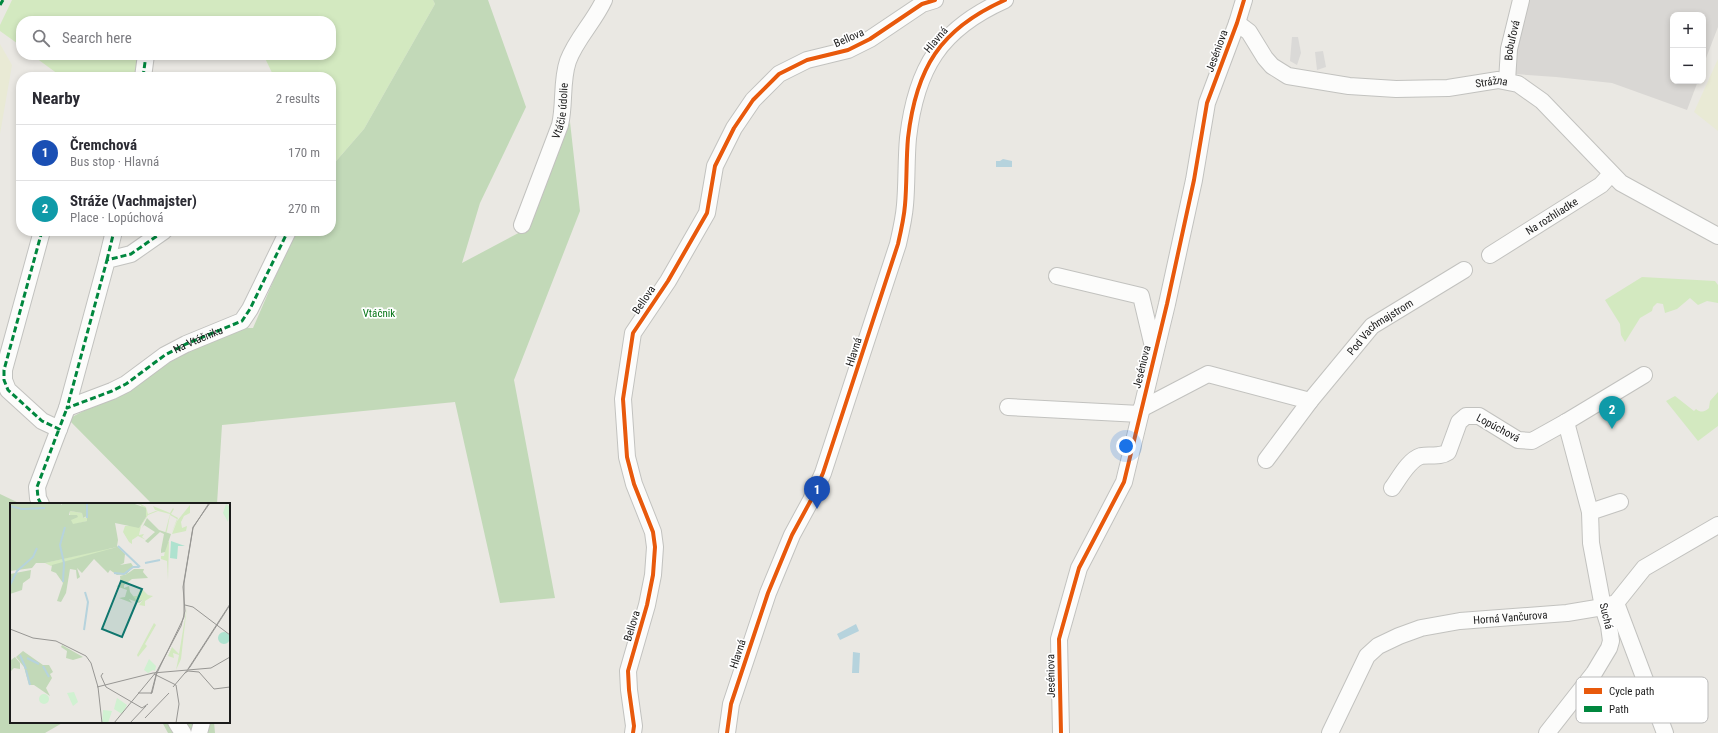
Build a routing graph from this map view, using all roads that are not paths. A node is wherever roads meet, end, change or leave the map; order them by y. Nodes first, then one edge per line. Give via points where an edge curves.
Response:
1 (604, 0) edge
2 (935, 0) edge
3 (1005, 0) edge
4 (1244, 0) edge
5 (1522, 0) edge
6 (1237, 23) junction
7 (145, 60) edge
8 (144, 72) edge
9 (1507, 81) junction
10 (1611, 174) junction
11 (522, 225) dead end
12 (41, 236) edge
13 (113, 236) edge
14 (157, 236) edge
15 (286, 236) edge
16 (1718, 236) edge
17 (1490, 255) dead end
18 (107, 260) junction
19 (1464, 270) dead end
20 (1057, 276) dead end
21 (1155, 353) junction
22 (1149, 375) junction
23 (1644, 375) dead end
24 (1175, 392) junction
25 (1310, 401) junction
26 (1008, 407) dead end
27 (67, 408) junction
28 (1140, 412) junction
29 (1566, 422) junction
30 (59, 429) junction
31 (1266, 460) dead end
32 (1392, 488) dead end
33 (1620, 502) dead end
34 (40, 503) edge
35 (1590, 512) junction
36 (1718, 525) edge
37 (1610, 605) junction
38 (1591, 677) edge
39 (1641, 677) edge
40 (1576, 696) edge
41 (732, 704) junction
42 (177, 723) edge
43 (202, 723) edge
44 (1661, 723) edge
45 (183, 733) edge
46 (199, 733) edge
47 (633, 733) edge
48 (717, 733) edge
49 (727, 733) edge
50 (1061, 733) edge
51 (1330, 733) edge
52 (1547, 733) edge
53 (1665, 733) edge

1 - 11 street, Vtáčie údolie via 568,60 560,125
2 - 47 street, Bellova via 922,4 848,50 807,60 779,74 753,100 734,128 715,166 707,213 668,281 633,333 622,399 627,458 634,484 653,532 655,547 654,575 628,671
3 - 41 street, Hlavná via 986,9 955,31 934,54 926,68 910,124 905,206 898,244 823,473 776,573
4 - 6 street, Jeséniova
5 - 9 street, Bobuľová via 1509,49
6 - 9 street, Strážna via 1249,32 1272,66 1288,76 1349,86 1396,89 1448,88 1489,81
6 - 21 street, Jeséniova via 1207,104 1194,180
7 - 8 street
9 - 10 street, Strážna via 1518,84 1539,98
10 - 16 street, Strážna via 1636,192
10 - 17 street, Na rozhliadke via 1601,185
12 - 30 street via 4,370 4,380 8,390 30,412
13 - 18 street
14 - 18 street via 130,254
15 - 27 street, Na Vtáčniku via 242,321 165,355 126,384 112,391
18 - 27 street
19 - 25 street, Pod Vachmajstrom via 1372,326
20 - 21 street via 1141,296
21 - 22 street, Jeséniova
22 - 24 street via 1157,386
22 - 28 street, Jeséniova
23 - 29 street, Lopúchová
24 - 25 street via 1208,374
24 - 28 street
25 - 31 street, Pod Vachmajstrom
26 - 28 street
27 - 30 street
28 - 50 street, Jeséniova via 1124,482 1079,568 1059,639
29 - 32 street, Lopúchová via 1536,440 1527,442 1518,440 1479,416 1466,416 1459,422 1448,452 1440,456 1416,458
29 - 35 street
30 - 34 street via 37,487
33 - 35 street
35 - 37 street, Suchá via 1591,543
36 - 37 street via 1644,568
37 - 38 street, Suchá via 1611,641
37 - 39 street
37 - 51 street, Horná Vančurova via 1567,613 1460,621 1421,628 1392,639 1378,646 1367,656
40 - 52 street, Suchá
41 - 48 street
41 - 49 street, Hlavná
42 - 45 street
43 - 46 street
44 - 53 street

